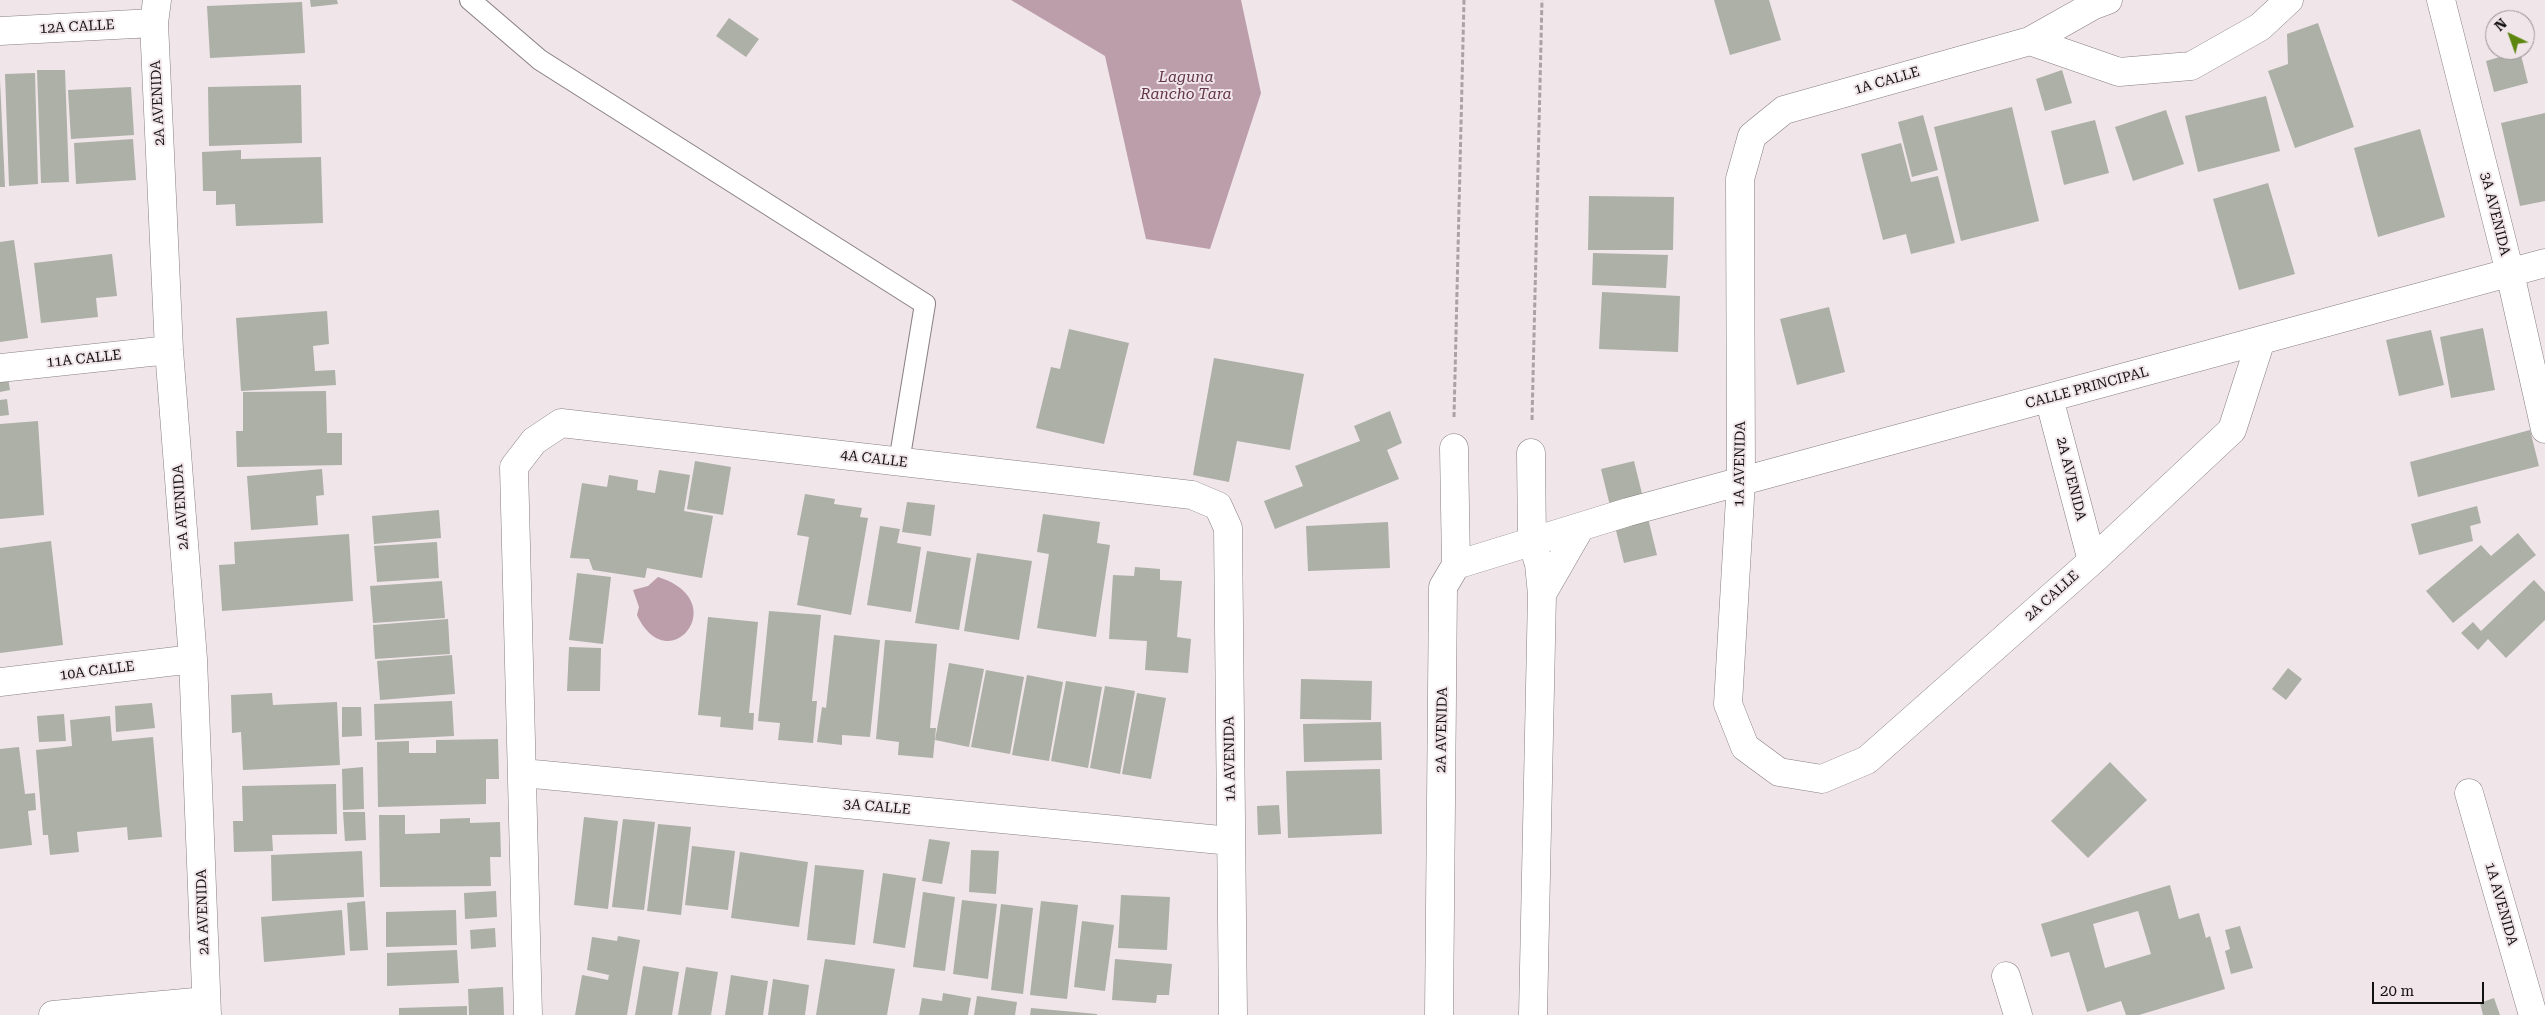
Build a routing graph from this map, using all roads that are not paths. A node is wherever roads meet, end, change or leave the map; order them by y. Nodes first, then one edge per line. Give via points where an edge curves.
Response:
1 (470, 0) edge
2 (2108, 0) edge
3 (2289, 0) edge
4 (2441, 0) edge
5 (155, 11) edge
6 (0, 31) edge
7 (2030, 41) junction
8 (1752, 136) joint
9 (2545, 263) edge
10 (2510, 273) junction
11 (2261, 340) junction
12 (169, 350) junction
13 (0, 368) edge
14 (2049, 398) junction
15 (2545, 429) edge
16 (1454, 448) road end
17 (1531, 453) road end
18 (899, 462) junction
19 (1741, 481) junction
20 (1218, 506) joint
21 (1580, 528) junction
22 (1532, 542) junction
23 (2092, 561) junction
24 (1456, 565) junction
25 (1542, 594) junction
26 (193, 659) junction
27 (0, 682) edge
28 (1779, 772) joint
29 (523, 773) junction
30 (2469, 792) dead end
31 (1231, 841) junction
32 (2006, 976) dead end
33 (206, 1008) edge
34 (53, 1015) edge
35 (528, 1015) edge
36 (1233, 1015) edge
37 (1439, 1015) edge
38 (1533, 1015) edge
39 (2018, 1015) edge
40 (2533, 1015) edge

1 - 18 lane via 540,60 925,304
2 - 7 street, 1A CALLE
3 - 7 street via 2260,27 2191,66 2119,72
4 - 10 street, 3A AVENIDA
5 - 6 street, 12A CALLE
5 - 12 street, 2A AVENIDA
7 - 8 street, 1A CALLE via 1784,110
8 - 19 street, 1A AVENIDA via 1740,179
9 - 10 street, CALLE PRINCIPAL
10 - 11 street, CALLE PRINCIPAL
10 - 15 street, 3A AVENIDA
11 - 14 street, CALLE PRINCIPAL
11 - 23 street, 2A CALLE via 2232,430
12 - 13 street, 11A CALLE
12 - 26 street, 2A AVENIDA
14 - 19 street, CALLE PRINCIPAL
14 - 23 street, 2A AVENIDA
16 - 24 street
17 - 22 street
18 - 20 street, 4A CALLE via 1192,495
18 - 29 street, 4A CALLE via 561,423 534,441 514,467
19 - 21 street, CALLE PRINCIPAL
19 - 28 street, 1A AVENIDA via 1728,704 1745,747
20 - 31 street, 1A AVENIDA via 1228,528
21 - 22 street, CALLE PRINCIPAL
21 - 25 street
22 - 24 street, CALLE PRINCIPAL
22 - 25 street
23 - 28 street, 2A CALLE via 1867,760 1822,779
24 - 37 street, 2A AVENIDA via 1443,587
25 - 38 street
26 - 27 street, 10A CALLE
26 - 33 street, 2A AVENIDA
29 - 31 street, 3A CALLE
29 - 35 street
30 - 40 street, 1A AVENIDA
31 - 36 street, 1A AVENIDA
32 - 39 street
33 - 34 street

